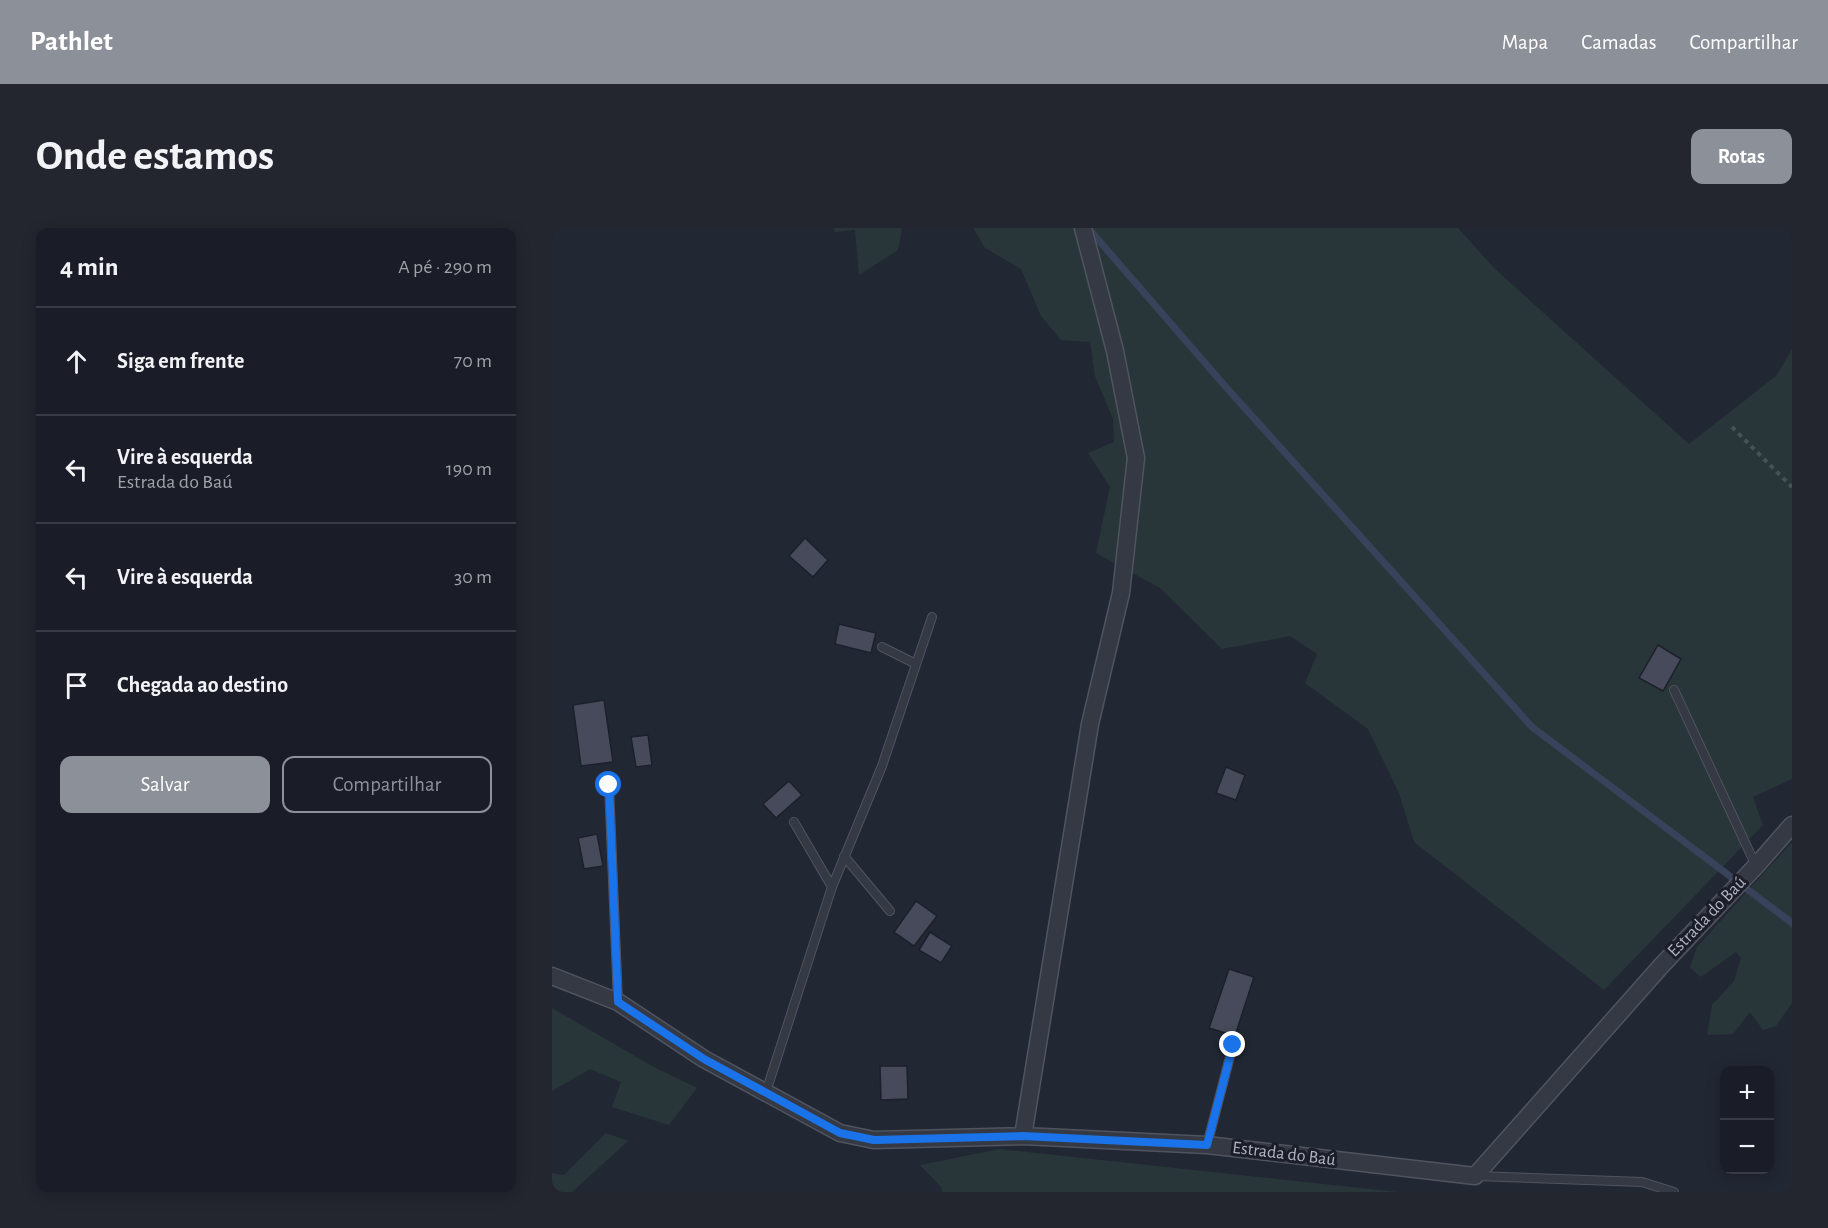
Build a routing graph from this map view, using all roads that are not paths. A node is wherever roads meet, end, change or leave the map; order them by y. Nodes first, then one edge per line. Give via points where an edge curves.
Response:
1 (1083, 228) edge
2 (932, 617) dead end
3 (882, 647) dead end
4 (916, 664) junction
5 (1674, 690) dead end
6 (609, 785) dead end
7 (794, 822) dead end
8 (1792, 825) edge
9 (844, 856) junction
10 (1756, 866) junction
11 (832, 887) junction
12 (890, 911) dead end
13 (552, 976) edge
14 (618, 1002) junction
15 (1233, 1045) dead end
16 (766, 1092) junction
17 (1023, 1136) junction
18 (1207, 1145) junction
19 (1475, 1176) junction
20 (1674, 1192) edge

1 - 17 street via 1115,351 1136,458 1121,593 1090,724
2 - 4 lane
3 - 4 lane
4 - 9 lane via 882,766
5 - 10 lane
6 - 14 lane
7 - 11 lane
8 - 10 street, Estrada do Baú
9 - 11 lane
9 - 12 lane
10 - 19 street, Estrada do Baú via 1662,965
11 - 16 lane
13 - 14 street, Estrada do Baú
14 - 16 street, Estrada do Baú via 704,1059
15 - 18 lane
16 - 17 street, Estrada do Baú via 840,1133 874,1140
17 - 18 street, Estrada do Baú
18 - 19 street, Estrada do Baú
19 - 20 lane via 1642,1182

